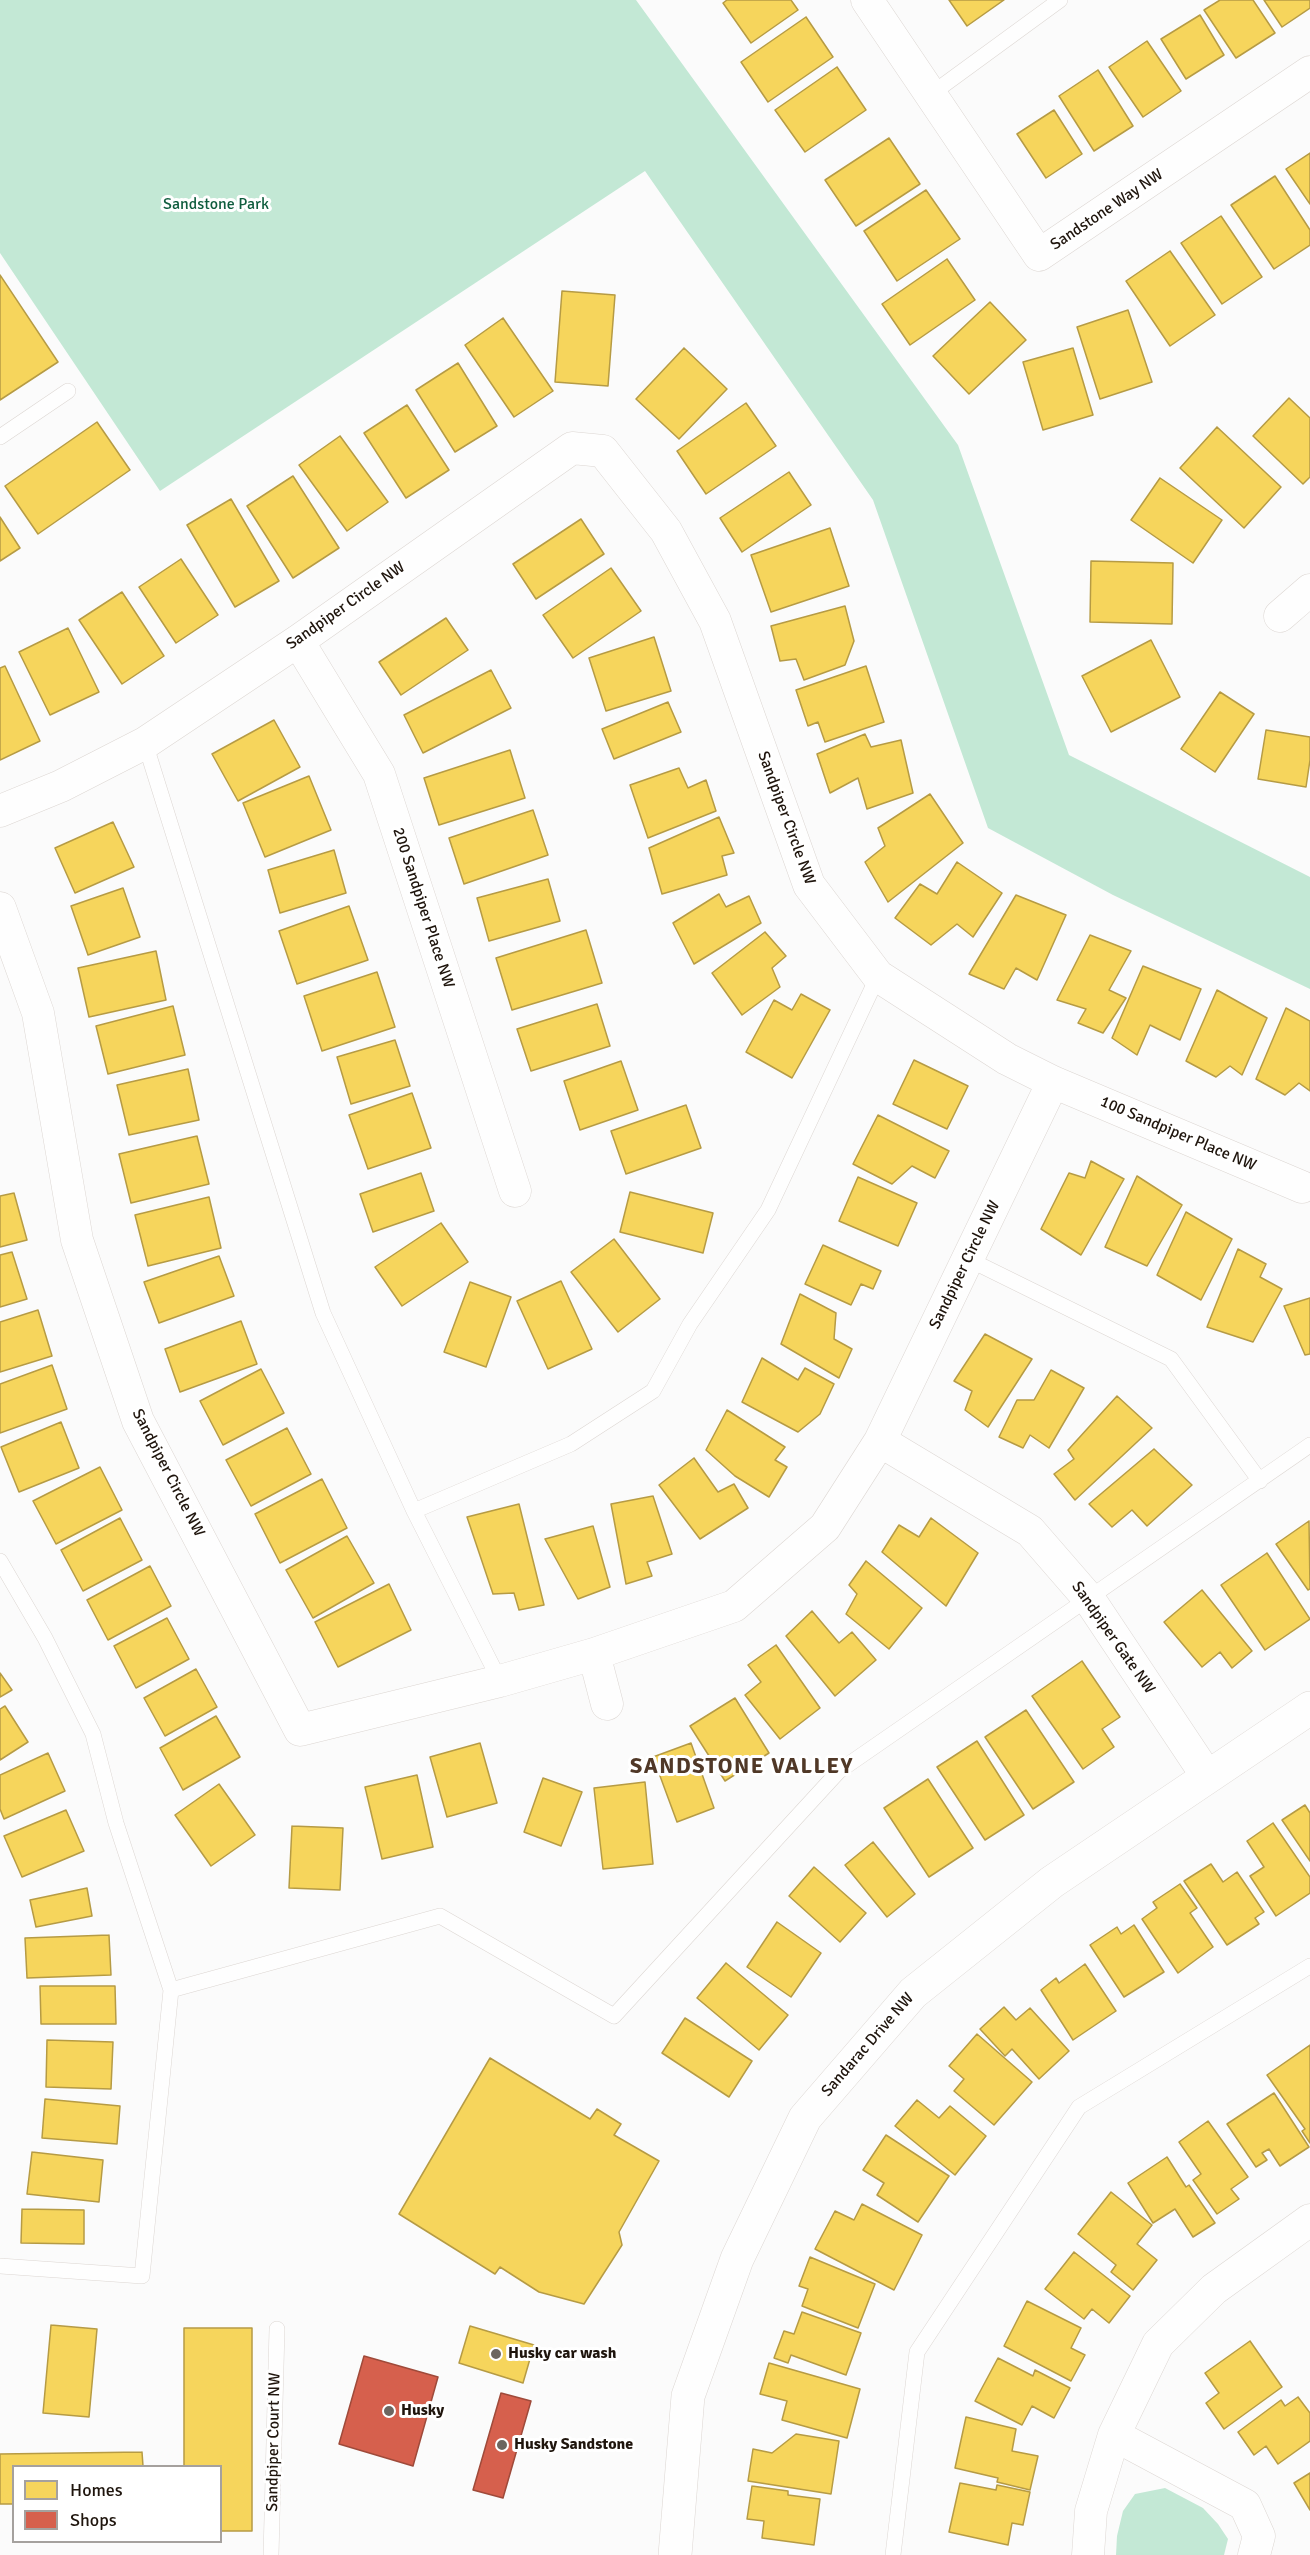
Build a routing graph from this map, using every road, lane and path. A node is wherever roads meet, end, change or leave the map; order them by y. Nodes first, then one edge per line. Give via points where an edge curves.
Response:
1 (867, 0) edge
2 (1060, 0) edge
3 (1310, 72) edge
4 (930, 95) junction
5 (68, 391) dead end
6 (0, 437) edge
7 (1310, 590) edge
8 (1280, 616) dead end
9 (298, 640) junction
10 (145, 743) junction
11 (0, 811) edge
12 (0, 908) edge
13 (878, 976) junction
14 (1053, 1082) junction
15 (1302, 1187) dead end
16 (515, 1191) dead end
17 (968, 1259) junction
18 (880, 1441) junction
19 (1310, 1445) edge
20 (1260, 1480) junction
21 (414, 1511) junction
22 (0, 1561) edge
23 (1089, 1599) junction
24 (594, 1654) junction
25 (500, 1681) junction
26 (607, 1704) dead end
27 (1310, 1708) edge
28 (1207, 1776) junction
29 (1310, 1966) edge
30 (171, 1990) junction
31 (1310, 2220) edge
32 (0, 2266) edge
33 (277, 2329) dead end
34 (1114, 2435) junction
35 (272, 2555) edge
36 (675, 2555) edge
37 (893, 2555) edge
38 (1088, 2555) edge
39 (1254, 2555) edge

1 - 4 street, Sandstone Way NW
2 - 4 lane
3 - 4 street, Sandstone Way NW via 1039,255
5 - 6 lane
7 - 8 street
9 - 10 street, Sandpiper Circle NW
9 - 13 street, Sandpiper Circle NW via 573,448 603,451 666,531 715,621 809,885
9 - 16 street, 200 Sandpiper Place NW via 379,774
10 - 11 street, Sandpiper Circle NW via 61,786
10 - 21 lane via 324,1313
12 - 25 street, Sandpiper Circle NW via 38,1013 77,1240 138,1420 300,1730
13 - 14 street, Sandpiper Circle NW via 1007,1059
13 - 21 lane via 768,1210 690,1324 653,1391 571,1444
14 - 15 street, 100 Sandpiper Place NW
14 - 17 street, Sandpiper Circle NW
17 - 18 street, Sandpiper Circle NW
17 - 20 lane via 1171,1359
18 - 23 street, Sandpiper Gate NW via 1030,1531
18 - 24 street, Sandpiper Circle NW via 825,1527 734,1606
19 - 20 lane
20 - 23 lane
21 - 25 lane
22 - 30 lane via 45,1638 93,1734 116,1822
23 - 28 street, Sandpiper Gate NW
23 - 30 lane via 839,1771 614,2016 440,1916
24 - 25 street, Sandpiper Circle NW
24 - 26 street
27 - 28 street, Sandarac Drive NW
28 - 36 street, Sandarac Drive NW via 1052,1882 913,1994 805,2118 737,2259 688,2396
29 - 37 lane via 1079,2107 917,2352
30 - 32 lane via 142,2276
31 - 34 street via 1214,2289 1158,2344
33 - 35 lane, Sandpiper Court NW
34 - 38 street via 1091,2511
34 - 39 street via 1245,2505 1259,2536

